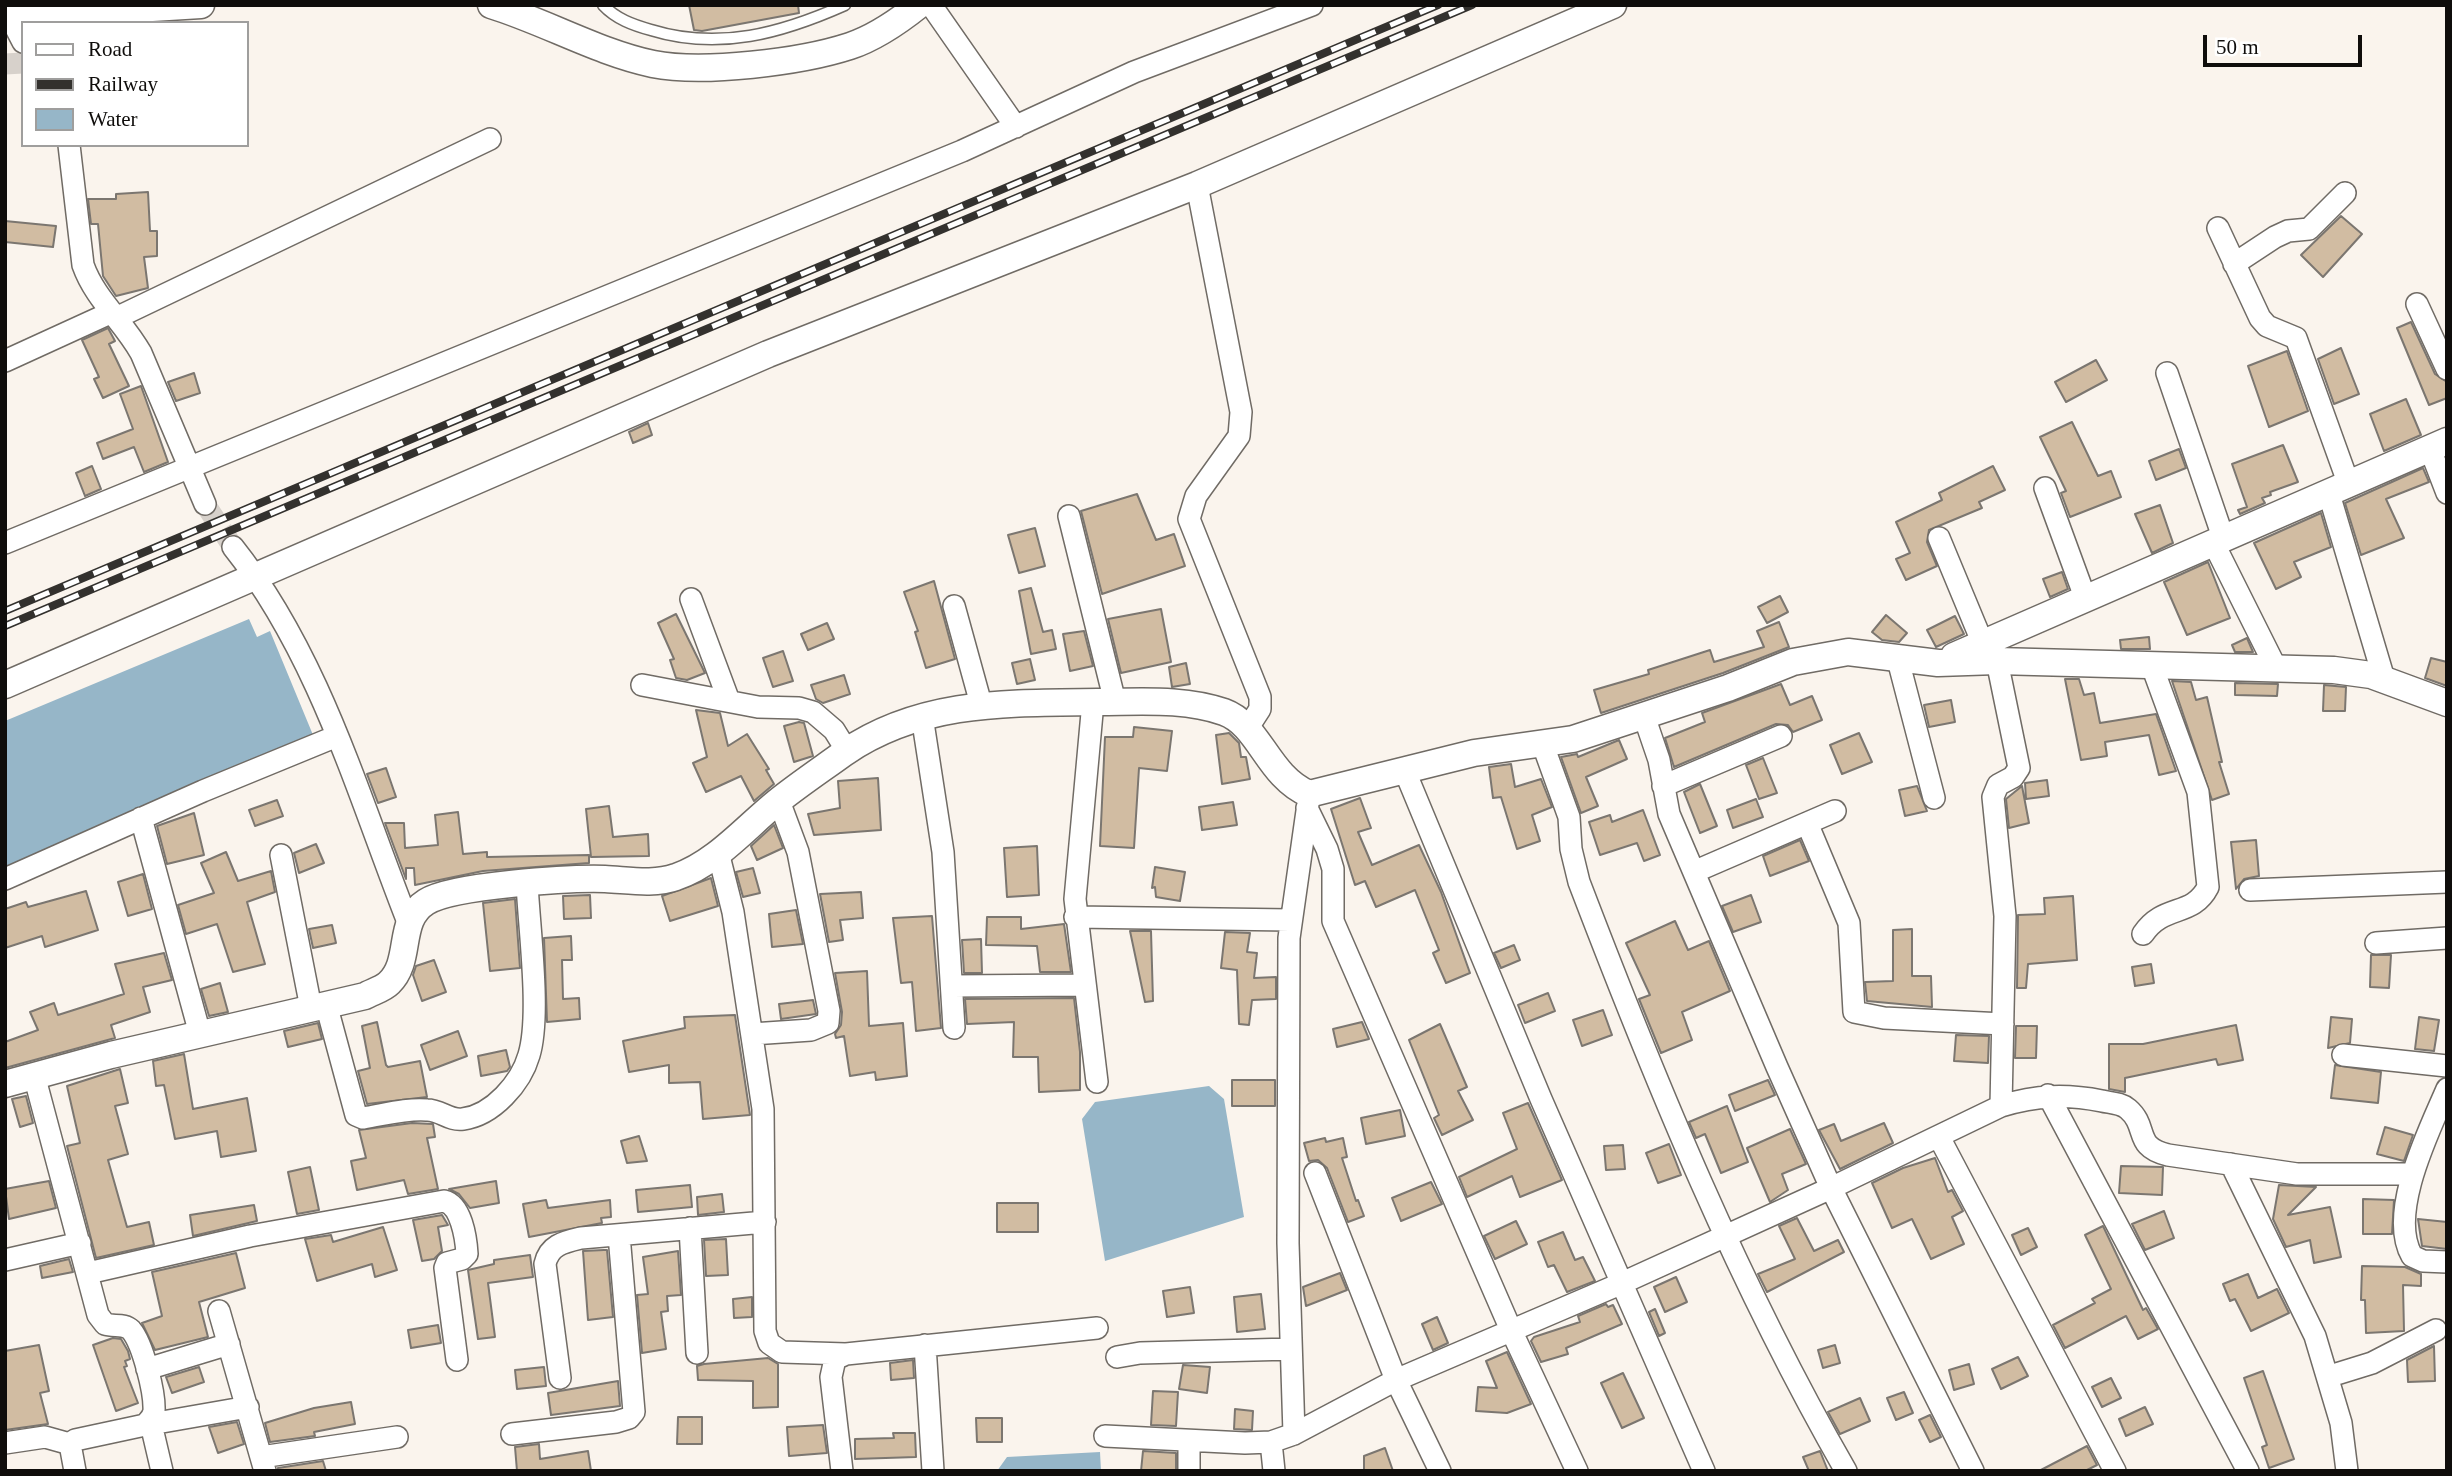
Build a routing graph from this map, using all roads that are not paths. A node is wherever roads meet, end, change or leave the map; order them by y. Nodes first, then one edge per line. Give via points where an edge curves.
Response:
1 (201, 5) edge
2 (603, 5) edge
3 (845, 5) edge
4 (919, 5) edge
5 (931, 5) edge
6 (1312, 5) edge
7 (1613, 5) edge
8 (499, 6) edge
9 (8, 17) edge
10 (21, 39) edge
11 (1016, 127) junction
12 (491, 139) dead end
13 (69, 147) edge
14 (1197, 185) junction
15 (2345, 193) dead end
16 (2218, 228) dead end
17 (2234, 264) junction
18 (2417, 304) dead end
19 (113, 316) junction
20 (5, 361) edge
21 (2447, 369) edge
22 (2167, 373) dead end
23 (2438, 445) edge
24 (190, 470) junction
25 (2045, 488) dead end
26 (2339, 489) junction
27 (2447, 493) edge
28 (205, 504) tunnel mouth
29 (1069, 516) dead end
30 (1939, 538) dead end
31 (2219, 542) junction
32 (5, 543) edge
33 (233, 547) tunnel mouth
34 (255, 574) junction
35 (691, 599) dead end
36 (2085, 600) junction
37 (954, 606) dead end
38 (1990, 652) junction
39 (1897, 656) junction
40 (2152, 666) junction
41 (2276, 668) junction
42 (2385, 679) junction
43 (5, 685) edge
44 (642, 685) dead end
45 (729, 701) junction
46 (1104, 702) junction
47 (2447, 703) edge
48 (981, 704) junction
49 (922, 716) junction
50 (1644, 716) junction
51 (1247, 729) junction
52 (337, 736) junction
53 (1781, 736) dead end
54 (1543, 745) junction
55 (847, 751) junction
56 (1404, 769) junction
57 (1663, 786) junction
58 (1934, 798) dead end
59 (779, 800) junction
60 (1308, 801) junction
61 (1835, 811) dead end
62 (141, 818) junction
63 (1807, 823) junction
64 (718, 852) junction
65 (281, 855) dead end
66 (1696, 871) junction
67 (5, 879) edge
68 (2447, 882) edge
69 (527, 883) junction
70 (2250, 890) dead end
71 (1076, 917) junction
72 (1290, 920) junction
73 (408, 922) junction
74 (2143, 934) dead end
75 (2447, 938) edge
76 (2376, 943) dead end
77 (1084, 985) junction
78 (952, 986) junction
79 (318, 1006) junction
80 (2003, 1024) junction
81 (954, 1028) dead end
82 (200, 1034) junction
83 (752, 1034) junction
84 (2343, 1055) dead end
85 (2447, 1066) edge
86 (34, 1075) junction
87 (1097, 1082) dead end
88 (5, 1084) edge
89 (2447, 1088) edge
90 (2048, 1095) junction
91 (2001, 1106) junction
92 (1939, 1137) junction
93 (2231, 1164) junction
94 (1315, 1173) dead end
95 (2411, 1174) junction
96 (1831, 1188) junction
97 (765, 1222) junction
98 (690, 1228) junction
99 (619, 1235) junction
100 (1723, 1237) junction
101 (80, 1243) junction
102 (5, 1260) edge
103 (2447, 1262) edge
104 (88, 1273) junction
105 (1620, 1284) junction
106 (219, 1311) dead end
107 (1097, 1328) dead end
108 (1511, 1330) junction
109 (2436, 1330) dead end
110 (229, 1344) junction
111 (925, 1345) junction
112 (1291, 1349) junction
113 (697, 1353) dead end
114 (846, 1354) junction
115 (1117, 1357) dead end
116 (457, 1360) dead end
117 (147, 1369) junction
118 (2330, 1376) junction
119 (560, 1378) dead end
120 (1396, 1380) junction
121 (248, 1407) junction
122 (148, 1424) junction
123 (512, 1434) dead end
124 (1294, 1434) junction
125 (1105, 1436) dead end
126 (397, 1437) dead end
127 (1189, 1441) junction
128 (1271, 1441) junction
129 (5, 1443) edge
130 (70, 1444) junction
131 (263, 1464) edge
132 (75, 1471) edge
133 (162, 1471) edge
134 (842, 1471) edge
135 (933, 1471) edge
136 (1189, 1471) edge
137 (1274, 1471) edge
138 (1440, 1471) edge
139 (1577, 1471) edge
140 (1704, 1471) edge
141 (1846, 1471) edge
142 (1973, 1471) edge
143 (2115, 1471) edge
144 (2248, 1471) edge
145 (2347, 1471) edge

1 - 9 street
2 - 3 lane via 629,24 681,39 718,40 780,30
4 - 8 street via 851,46 705,68 654,64 604,49
5 - 11 street
6 - 11 street via 1134,72
7 - 14 street
9 - 10 street
11 - 24 street
12 - 19 street
13 - 19 street via 83,265 89,283
14 - 34 street via 768,355
14 - 51 street via 1241,427 1196,496 1189,519 1260,697 1260,709
15 - 17 street via 2309,229 2275,237
16 - 17 street
17 - 26 street via 2260,318 2267,326 2296,338
18 - 21 street
19 - 20 street
19 - 24 street via 128,331 153,378
22 - 31 street
23 - 26 street
23 - 27 street
24 - 28 street
24 - 32 street
25 - 36 street
26 - 31 street
26 - 42 street
29 - 46 street
30 - 38 street
31 - 36 street
31 - 41 street
33 - 34 street
34 - 43 street
34 - 52 street
35 - 45 street
36 - 38 street
37 - 48 street
38 - 39 street via 1938,663
38 - 40 street
38 - 80 street via 2020,768 1998,785 1993,797 2005,916
39 - 50 street via 1848,652 1818,656
39 - 58 street
40 - 41 street
40 - 74 street via 2198,792 2208,887 2194,905 2159,915
41 - 42 street via 2334,670
42 - 47 street
44 - 45 street
45 - 55 street via 813,712 834,730
46 - 48 street
46 - 51 street via 1204,706 1228,714
46 - 71 street via 1076,879
48 - 49 street
49 - 55 street
49 - 78 street via 943,852
50 - 54 street
50 - 57 street
51 - 60 street via 1279,775
52 - 62 street
52 - 73 street
53 - 57 street
54 - 56 street via 1474,753
54 - 100 street via 1569,817 1579,882
55 - 59 street
56 - 60 street
56 - 105 street
57 - 66 street via 1669,814
59 - 64 street
59 - 83 street via 798,852 828,1023 811,1030
60 - 72 street
60 - 108 street via 1333,869 1333,922
61 - 63 street
62 - 67 street
62 - 82 street
63 - 66 street
63 - 80 street via 1849,923 1854,1012 1884,1018
64 - 69 street via 676,878
64 - 83 street via 733,912
65 - 79 street
66 - 96 street
68 - 70 street
69 - 73 street via 446,894 426,901
69 - 79 street via 534,1030 529,1056 520,1076 481,1114 453,1120 426,1109 363,1118 356,1115
71 - 72 street
71 - 77 street
72 - 112 street
73 - 79 street via 403,964 388,985 365,996
75 - 76 street
77 - 78 street
77 - 87 street
78 - 81 street
79 - 82 street
80 - 91 street
82 - 86 street
83 - 97 street via 763,1109
84 - 85 street
86 - 88 street
86 - 101 street
89 - 95 street
90 - 91 street
90 - 93 street via 2120,1105 2129,1111 2154,1152
90 - 144 street
91 - 92 street
92 - 96 street
92 - 143 street
93 - 95 street via 2297,1174
93 - 118 street
94 - 120 street
95 - 103 street via 2408,1250 2417,1260
96 - 100 street
96 - 142 street
97 - 98 street
97 - 114 street via 765,1331 769,1343 782,1352
98 - 99 street
98 - 113 street
99 - 119 street via 566,1242 548,1253 545,1264
99 - 123 street via 634,1412 616,1422
100 - 105 street
100 - 141 street
101 - 102 street
101 - 104 street
104 - 116 street via 250,1236 444,1200 456,1209 467,1254 445,1268
104 - 117 street via 98,1315 105,1324 131,1330
105 - 108 street
105 - 140 street
106 - 110 street
107 - 111 street
108 - 120 street
108 - 139 street
109 - 118 street via 2372,1363
110 - 117 street
110 - 121 street
111 - 114 street
111 - 135 street
112 - 115 street
112 - 124 street
114 - 134 street via 835,1359 831,1368
117 - 122 street via 154,1410
118 - 145 street
120 - 124 street
120 - 138 street
121 - 122 street
121 - 131 street
122 - 130 street
122 - 133 street
124 - 128 street
125 - 127 street
126 - 131 street
127 - 128 street
127 - 136 street
128 - 137 street
129 - 130 street via 45,1437
130 - 132 street

